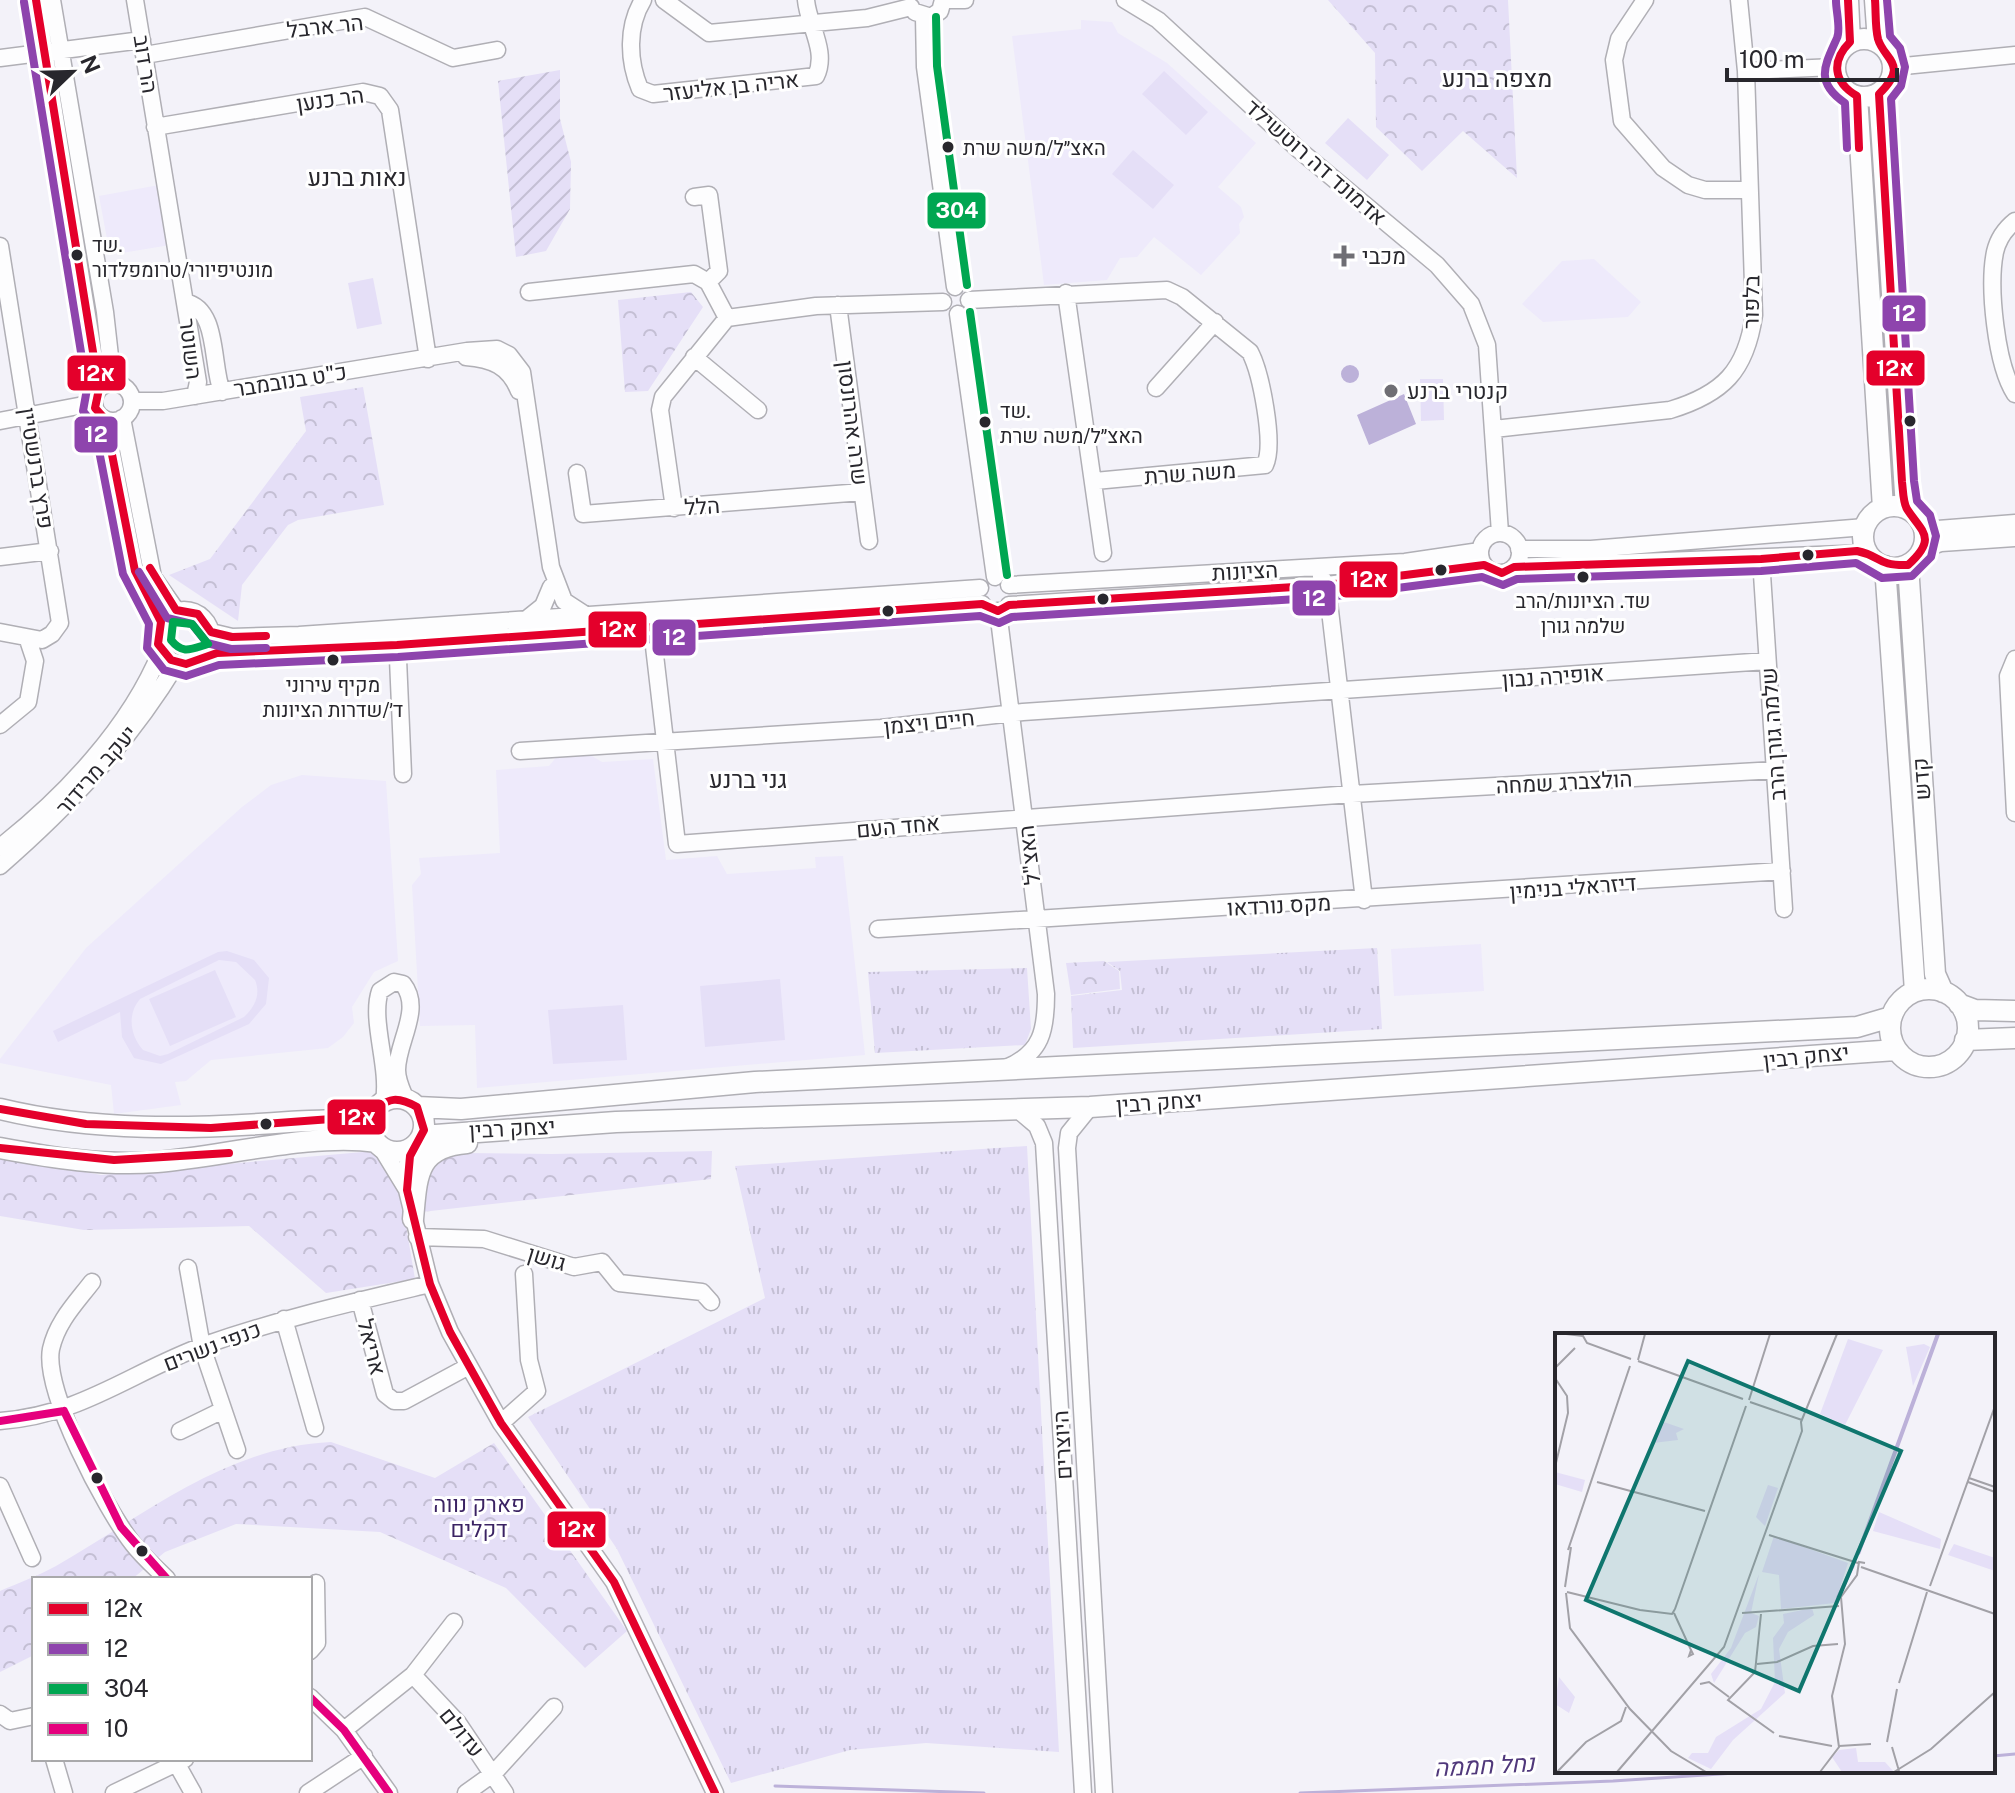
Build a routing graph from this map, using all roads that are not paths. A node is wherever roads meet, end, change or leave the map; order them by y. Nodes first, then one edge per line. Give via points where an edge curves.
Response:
1 (36, 0) edge
2 (52, 0) edge
3 (135, 0) edge
4 (643, 0) edge
5 (664, 0) edge
6 (806, 0) edge
7 (943, 0) edge
8 (965, 0) edge
9 (1125, 0) edge
10 (1645, 0) edge
11 (1739, 0) edge
12 (1848, 0) edge
13 (1875, 0) edge
14 (915, 8) edge
15 (812, 25) junction
16 (1850, 42) junction
17 (1878, 42) junction
18 (144, 47) junction
19 (497, 50) dead end
20 (52, 51) junction
21 (2015, 55) edge
22 (0, 58) edge
23 (1835, 67) junction
24 (1894, 67) junction
25 (1746, 71) junction
26 (1879, 94) junction
27 (1857, 96) junction
28 (155, 127) junction
29 (1747, 190) junction
30 (694, 197) dead end
31 (2015, 221) edge
32 (0, 246) edge
33 (708, 282) junction
34 (955, 287) junction
35 (529, 292) dead end
36 (1066, 293) junction
37 (969, 300) junction
38 (185, 302) junction
39 (943, 302) junction
40 (838, 305) junction
41 (958, 314) junction
42 (727, 318) junction
43 (1215, 322) junction
44 (694, 357) junction
45 (428, 359) junction
46 (1156, 388) dead end
47 (102, 392) junction
48 (222, 392) junction
49 (2015, 394) edge
50 (195, 396) junction
51 (132, 401) junction
52 (758, 410) dead end
53 (28, 416) junction
54 (113, 419) junction
55 (0, 421) edge
56 (1494, 429) junction
57 (577, 473) dead end
58 (1095, 481) junction
59 (862, 492) junction
60 (674, 508) junction
61 (1883, 508) junction
62 (1906, 508) junction
63 (2015, 523) edge
64 (1865, 527) junction
65 (1500, 533) junction
66 (2015, 538) edge
67 (1924, 540) junction
68 (869, 541) dead end
69 (1519, 549) junction
70 (50, 551) junction
71 (1103, 553) dead end
72 (1868, 553) junction
73 (0, 557) edge
74 (1482, 558) junction
75 (1761, 559) junction
76 (1405, 562) junction
77 (1908, 565) junction
78 (1885, 566) junction
79 (551, 567) junction
80 (1297, 567) junction
81 (1514, 567) junction
82 (1002, 581) junction
83 (1327, 585) junction
84 (551, 587) junction
85 (981, 596) junction
86 (1003, 608) junction
87 (176, 610) junction
88 (563, 616) junction
89 (528, 618) junction
90 (650, 620) junction
91 (161, 622) junction
92 (587, 623) junction
93 (0, 632) edge
94 (211, 632) junction
95 (397, 637) junction
96 (28, 640) junction
97 (161, 651) junction
98 (203, 657) junction
99 (2015, 659) edge
100 (1767, 661) junction
101 (177, 663) junction
102 (1339, 689) junction
103 (1012, 713) junction
104 (0, 725) edge
105 (664, 743) junction
106 (520, 751) dead end
107 (1776, 770) junction
108 (403, 774) dead end
109 (1352, 794) junction
110 (2015, 813) edge
111 (1025, 817) junction
112 (0, 847) edge
113 (0, 866) edge
114 (1782, 871) junction
115 (1364, 900) junction
116 (1784, 909) dead end
117 (1037, 921) junction
118 (878, 929) dead end
119 (1915, 991) junction
120 (1951, 998) junction
121 (2015, 1011) edge
122 (379, 1016) junction
123 (1891, 1017) junction
124 (407, 1024) junction
125 (2015, 1038) edge
126 (1965, 1040) junction
127 (1896, 1050) junction
128 (993, 1071) junction
129 (412, 1104) junction
130 (379, 1106) junction
131 (1090, 1107) junction
132 (0, 1109) edge
133 (1017, 1109) junction
134 (547, 1127) junction
135 (419, 1141) junction
136 (378, 1145) junction
137 (0, 1148) edge
138 (407, 1190) junction
139 (415, 1228) junction
140 (188, 1268) dead end
141 (524, 1274) dead end
142 (92, 1282) dead end
143 (430, 1284) junction
144 (360, 1300) junction
145 (711, 1302) dead end
146 (284, 1319) junction
147 (202, 1347) junction
148 (469, 1366) junction
149 (223, 1410) junction
150 (64, 1411) junction
151 (0, 1421) edge
152 (501, 1423) junction
153 (315, 1428) dead end
154 (180, 1431) dead end
155 (237, 1450) dead end
156 (0, 1486) edge
157 (32, 1558) dead end
158 (165, 1577) edge
159 (316, 1583) dead end
160 (454, 1622) dead end
161 (312, 1649) edge
162 (413, 1675) junction
163 (312, 1699) edge
164 (554, 1707) dead end
165 (0, 1714) edge
166 (32, 1716) edge
167 (344, 1730) junction
168 (364, 1756) junction
169 (55, 1761) edge
170 (179, 1761) edge
171 (494, 1773) junction
172 (64, 1793) edge
173 (114, 1793) edge
174 (193, 1793) edge
175 (308, 1793) edge
176 (389, 1793) edge
177 (466, 1793) edge
178 (505, 1793) edge
179 (715, 1793) edge
180 (1083, 1793) edge
181 (1104, 1793) edge

1 - 20 street
2 - 20 street
3 - 18 street, הר דוב
4 - 15 street, אריה בן אליעזר via 632,18 634,75 640,89 653,94 816,76 818,37
5 - 15 street via 709,33
6 - 15 street, אריה בן אליעזר
7 - 8 street
7 - 14 street via 936,14
9 - 56 street, אדמונד דה רוטשילד via 1158,20 1455,283 1482,323
10 - 29 street via 1619,39 1614,60 1622,121 1663,168 1688,185
11 - 25 street, בלפור
12 - 16 main road
13 - 17 main road
14 - 15 street
14 - 34 street
16 - 17 main road
16 - 23 main road
17 - 24 main road via 1890,52
18 - 19 street, הר ארבל via 365,17 453,58
18 - 20 street, הר ארבל
18 - 28 street, הר דוב
20 - 22 street, הר ארבל
20 - 47 street
21 - 24 street
23 - 25 street
23 - 27 main road via 1841,85
24 - 26 main road via 1890,83
25 - 29 street, בלפור
26 - 27 main road
26 - 62 main road
27 - 61 main road
28 - 38 street, השוטר
28 - 45 street, הר כנען via 363,92 380,96 390,110
29 - 56 street, בלפור via 1754,315 1750,342 1737,371 1698,402 1670,410
30 - 33 street via 709,195 719,271
31 - 49 street via 1998,242 1994,277 2000,356
32 - 53 street, פרץ ברנשטיין
33 - 35 street via 694,274
33 - 42 street
34 - 37 street
34 - 39 street
36 - 37 street, משה שרת
36 - 43 street, משה שרת via 1167,290
36 - 58 street
37 - 41 street
38 - 48 street, השוטר via 197,305 206,316
38 - 50 street, השוטר via 198,382
39 - 40 street
39 - 41 street
40 - 42 street
40 - 59 street, שרה אהרונסון
41 - 82 street
42 - 44 street
43 - 46 street
43 - 58 street, משה שרת via 1250,352 1257,365 1270,455 1265,465
44 - 52 street
44 - 60 street via 669,386 660,410
45 - 48 street, כ"ט בנובמבר
45 - 79 street, כ"ט בנובמבר via 477,358 502,365 513,376 527,408
47 - 51 street via 124,386
47 - 53 street
47 - 54 street
48 - 50 street, כ"ט בנובמבר
50 - 51 street, כ"ט בנובמבר
51 - 54 street
53 - 55 street
53 - 70 street, פרץ ברנשטיין
54 - 87 street via 153,577
54 - 91 street via 135,571
56 - 65 street, אדמונד דה רוטשילד
57 - 60 street, הלל via 583,514
58 - 71 street
59 - 60 street, הלל
59 - 68 street, שרה אהרונסון
61 - 62 main road
61 - 64 main road
62 - 67 main road via 1915,513
63 - 67 street
64 - 69 street via 1591,549
64 - 72 main road
65 - 69 street
65 - 74 street via 1484,540
66 - 67 street
67 - 77 main road
69 - 81 street
70 - 73 street
70 - 96 street, פרץ ברנשטיין via 60,623 42,640
72 - 75 street
72 - 78 main road
74 - 76 street, הציונות
74 - 81 street via 1497,573
74 - 83 street, הציונות
75 - 81 street
75 - 100 street, שלמה גורן הרב
76 - 80 street, הציונות
76 - 83 street via 1346,574
77 - 78 main road
77 - 120 main road, קדש via 1935,974
78 - 119 main road, קדש
79 - 84 street, כ"ט בנובמבר
79 - 92 street, כ"ט בנובמבר via 564,601
80 - 82 street, הציונות
80 - 83 street
82 - 85 street via 986,580
82 - 86 street, האצ"ל via 1012,595
83 - 86 street, הציונות
83 - 102 street, מקס נורדאו
84 - 88 street, כ"ט בנובמבר
84 - 89 street via 547,601
85 - 86 street
85 - 90 street
86 - 103 street, האצ"ל
87 - 91 street
87 - 94 street via 202,616
88 - 89 street
88 - 92 street
89 - 95 street
90 - 92 street
90 - 105 street, אחד העם
91 - 97 street
92 - 95 street
93 - 96 street
94 - 95 street via 232,637
94 - 98 street
95 - 98 street
95 - 108 street
96 - 104 street via 35,661 32,691 28,702
97 - 101 street
97 - 112 street, יעקב מרידור via 137,699 104,742 53,801
98 - 101 street
99 - 110 street via 2008,676
100 - 102 street, אופירה נבון
100 - 107 street, שלמה גורן הרב
101 - 113 street, יעקב מרידור via 75,799
102 - 103 street, חיים ויצמן
102 - 109 street, מקס נורדאו
103 - 105 street, חיים ויצמן
103 - 111 street, האצ"ל
105 - 106 street, חיים ויצמן
105 - 111 street, אחד העם via 677,844
107 - 109 street, הולצברג שמחה
107 - 114 street, שלמה גורן הרב
109 - 111 street, אחד העם
109 - 115 street, מקס נורדאו
111 - 117 street, האצ"ל
114 - 115 street, דיזראלי בנימין
114 - 116 street, שלמה גורן הרב
115 - 117 street, מקס נורדאו
117 - 118 street, מקס נורדאו
117 - 128 street, האצ"ל via 1046,994 1042,1038 1028,1056
119 - 120 main road
119 - 123 main road
120 - 121 main road via 1975,1010
120 - 126 main road via 1965,1015
122 - 124 street
122 - 124 street via 380,991 398,982 409,996
122 - 130 street via 385,1067
123 - 127 main road
123 - 128 main road, יצחק רבין via 1857,1027
124 - 129 street via 397,1071
125 - 126 main road
126 - 127 main road via 1950,1062 1928,1068 1906,1061
127 - 131 main road, יצחק רבין
128 - 129 main road, יצחק רבין via 665,1088 461,1109
129 - 130 main road
129 - 135 main road via 424,1124
130 - 132 main road via 348,1118 211,1128 86,1124
130 - 136 main road via 370,1123
131 - 133 main road, יצחק רבין
131 - 181 street, היוצרים via 1069,1133
133 - 134 main road, יצחק רבין
133 - 180 street, היוצרים via 1043,1136
134 - 135 main road, יצחק רבין
134 - 139 main road via 434,1151 420,1170
135 - 136 main road via 402,1152
135 - 138 street via 408,1163
136 - 137 main road via 329,1142 119,1163 76,1162
136 - 138 street
138 - 139 street
139 - 143 street
139 - 145 street, גושן via 484,1239 574,1267 602,1262 619,1283 702,1292
140 - 147 street
141 - 152 street, גושן via 529,1360 537,1391
142 - 150 street via 57,1327 50,1353 53,1383
143 - 144 street, כנפי נשרים
143 - 148 street
144 - 146 street, כנפי נשרים
144 - 148 street, אריאל via 385,1394 394,1401 404,1401
146 - 147 street, כנפי נשרים
146 - 153 street
147 - 149 street
147 - 150 street, כנפי נשרים
148 - 152 street
149 - 154 street
149 - 155 street
150 - 151 street, כנפי נשרים
150 - 158 street via 121,1527
152 - 179 street via 614,1582
156 - 157 street
159 - 161 street via 317,1643
160 - 162 street
162 - 167 street
162 - 171 street, עדולם via 458,1723
163 - 167 street
164 - 171 street
165 - 166 street via 10,1721
167 - 168 street
168 - 175 street
168 - 176 street
169 - 172 street
170 - 173 street
170 - 174 street
171 - 177 street
171 - 178 street, עדולם

